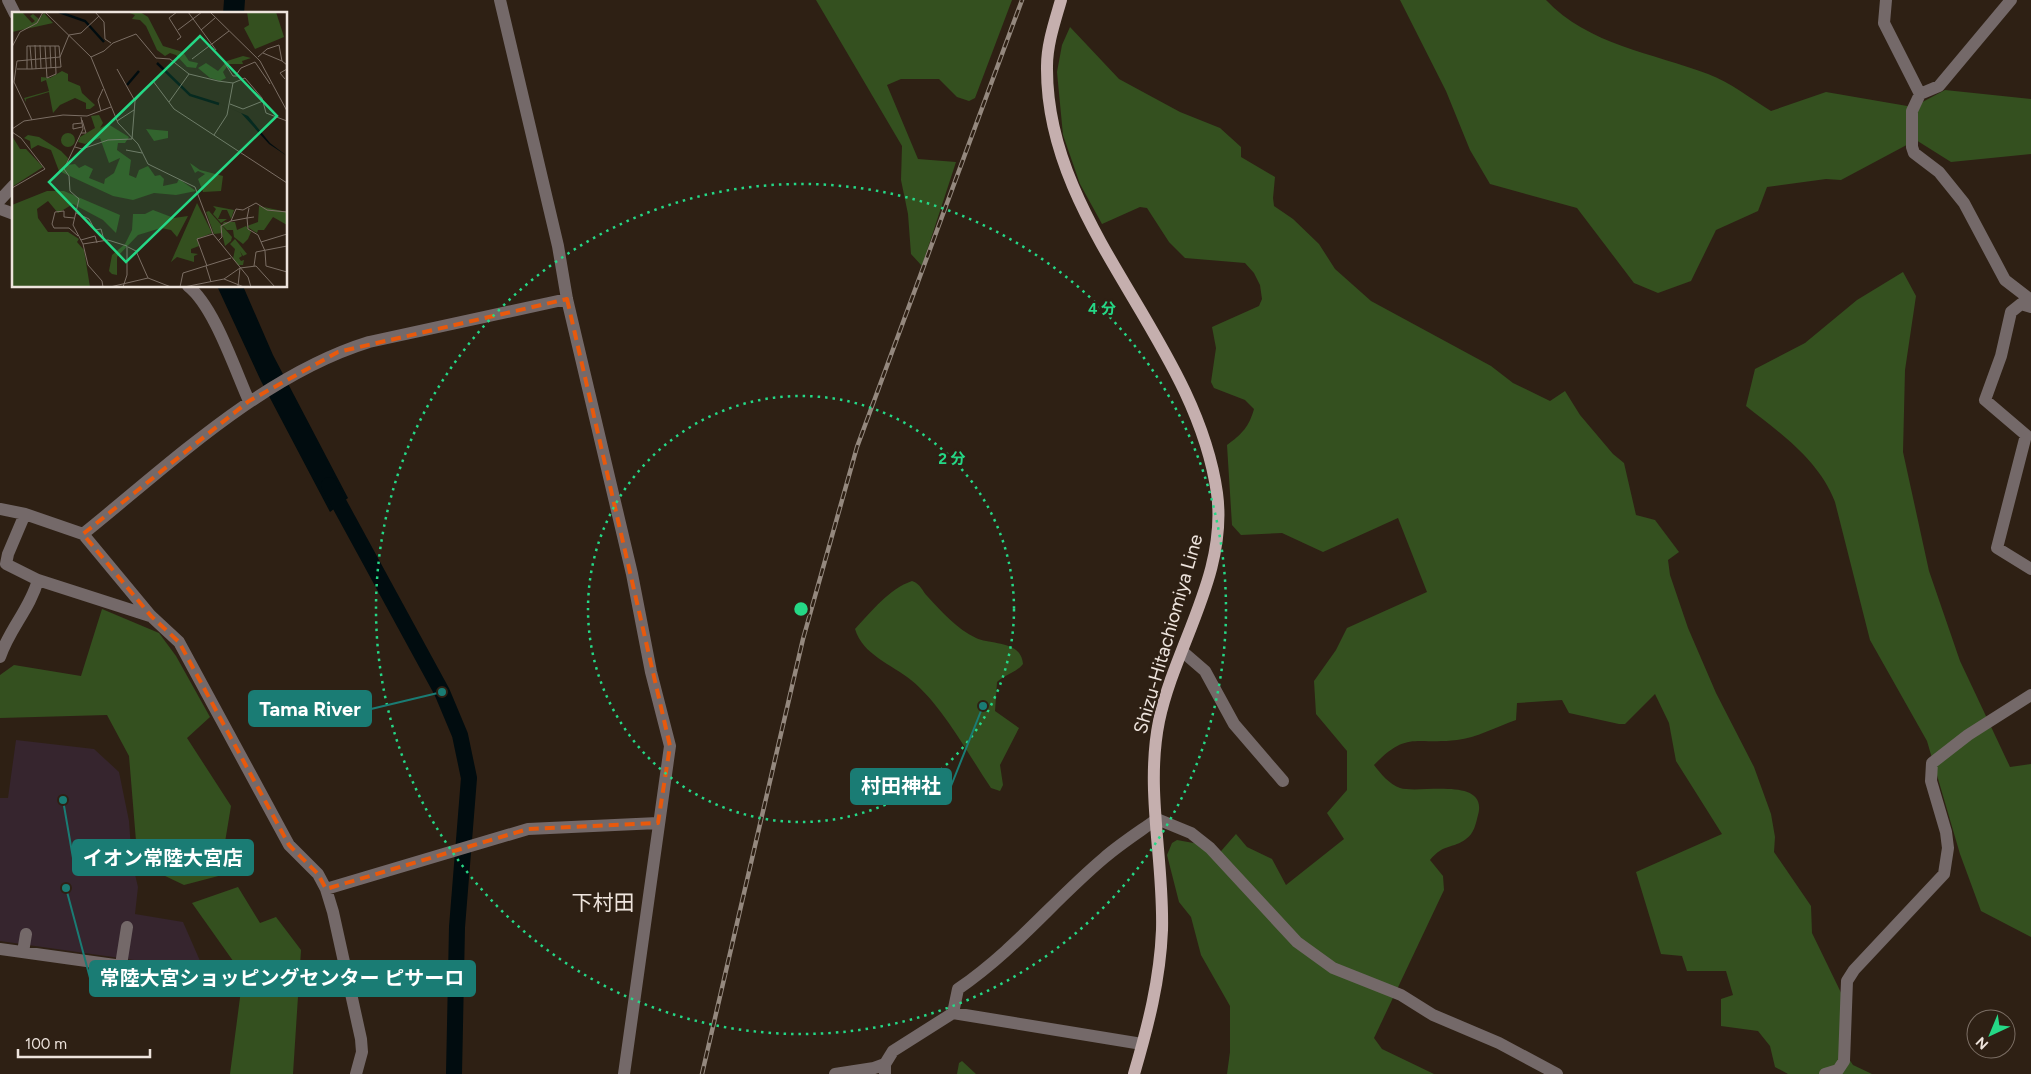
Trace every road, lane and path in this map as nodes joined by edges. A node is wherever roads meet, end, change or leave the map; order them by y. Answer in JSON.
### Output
{"nodes":[{"id":1,"x":8,"y":0,"type":"edge"},
{"id":2,"x":500,"y":0,"type":"edge"},
{"id":3,"x":1061,"y":0,"type":"edge"},
{"id":4,"x":1886,"y":0,"type":"edge"},
{"id":5,"x":2011,"y":0,"type":"edge"},
{"id":6,"x":14,"y":12,"type":"edge"},
{"id":7,"x":1920,"y":94,"type":"junction"},
{"id":8,"x":12,"y":188,"type":"edge"},
{"id":9,"x":0,"y":200,"type":"edge"},
{"id":10,"x":0,"y":209,"type":"edge"},
{"id":11,"x":12,"y":213,"type":"edge"},
{"id":12,"x":190,"y":288,"type":"edge"},
{"id":13,"x":567,"y":299,"type":"junction"},
{"id":14,"x":2031,"y":300,"type":"edge"},
{"id":15,"x":2031,"y":307,"type":"edge"},
{"id":16,"x":254,"y":398,"type":"junction"},
{"id":17,"x":0,"y":509,"type":"edge"},
{"id":18,"x":25,"y":514,"type":"junction"},
{"id":19,"x":83,"y":534,"type":"junction"},
{"id":20,"x":3,"y":564,"type":"edge"},
{"id":21,"x":2031,"y":569,"type":"edge"},
{"id":22,"x":38,"y":580,"type":"junction"},
{"id":23,"x":151,"y":616,"type":"junction"},
{"id":24,"x":1183,"y":652,"type":"junction"},
{"id":25,"x":0,"y":657,"type":"edge"},
{"id":26,"x":2031,"y":695,"type":"edge"},
{"id":27,"x":1283,"y":781,"type":"dead end"},
{"id":28,"x":1157,"y":819,"type":"junction"},
{"id":29,"x":658,"y":823,"type":"junction"},
{"id":30,"x":326,"y":889,"type":"junction"},
{"id":31,"x":127,"y":927,"type":"dead end"},
{"id":32,"x":26,"y":934,"type":"dead end"},
{"id":33,"x":0,"y":949,"type":"edge"},
{"id":34,"x":23,"y":952,"type":"junction"},
{"id":35,"x":121,"y":965,"type":"junction"},
{"id":36,"x":208,"y":978,"type":"dead end"},
{"id":37,"x":953,"y":1013,"type":"junction"},
{"id":38,"x":1142,"y":1044,"type":"junction"},
{"id":39,"x":885,"y":1069,"type":"edge"},
{"id":40,"x":356,"y":1074,"type":"edge"},
{"id":41,"x":624,"y":1074,"type":"edge"},
{"id":42,"x":834,"y":1074,"type":"edge"},
{"id":43,"x":1134,"y":1074,"type":"edge"},
{"id":44,"x":1557,"y":1074,"type":"edge"},
{"id":45,"x":1825,"y":1074,"type":"edge"}],
"edges":[{"from":1,"to":6,"type":"street"},
{"from":2,"to":13,"type":"street"},
{"from":3,"to":24,"type":"main road","name":"Shizu-Hitachiomiya Line"},
{"from":4,"to":7,"type":"street"},
{"from":5,"to":7,"type":"street"},
{"from":7,"to":14,"type":"street"},
{"from":8,"to":9,"type":"street"},
{"from":10,"to":11,"type":"street"},
{"from":12,"to":16,"type":"street"},
{"from":13,"to":16,"type":"street"},
{"from":13,"to":29,"type":"street"},
{"from":15,"to":21,"type":"street"},
{"from":16,"to":19,"type":"street"},
{"from":17,"to":18,"type":"street"},
{"from":18,"to":19,"type":"street"},
{"from":18,"to":20,"type":"street"},
{"from":19,"to":23,"type":"street"},
{"from":20,"to":22,"type":"street"},
{"from":22,"to":23,"type":"street"},
{"from":22,"to":25,"type":"street"},
{"from":23,"to":30,"type":"street"},
{"from":24,"to":27,"type":"street"},
{"from":24,"to":28,"type":"main road","name":"Shizu-Hitachiomiya Line"},
{"from":26,"to":45,"type":"street"},
{"from":28,"to":37,"type":"street"},
{"from":28,"to":38,"type":"main road","name":"Shizu-Hitachiomiya Line"},
{"from":28,"to":44,"type":"street"},
{"from":29,"to":30,"type":"street"},
{"from":29,"to":41,"type":"street"},
{"from":30,"to":40,"type":"street"},
{"from":31,"to":35,"type":"street"},
{"from":32,"to":34,"type":"street"},
{"from":33,"to":34,"type":"street"},
{"from":34,"to":35,"type":"street"},
{"from":35,"to":36,"type":"street"},
{"from":37,"to":38,"type":"street"},
{"from":37,"to":39,"type":"street"},
{"from":38,"to":43,"type":"main road","name":"Shizu-Hitachiomiya Line"},
{"from":39,"to":42,"type":"street"}]}
